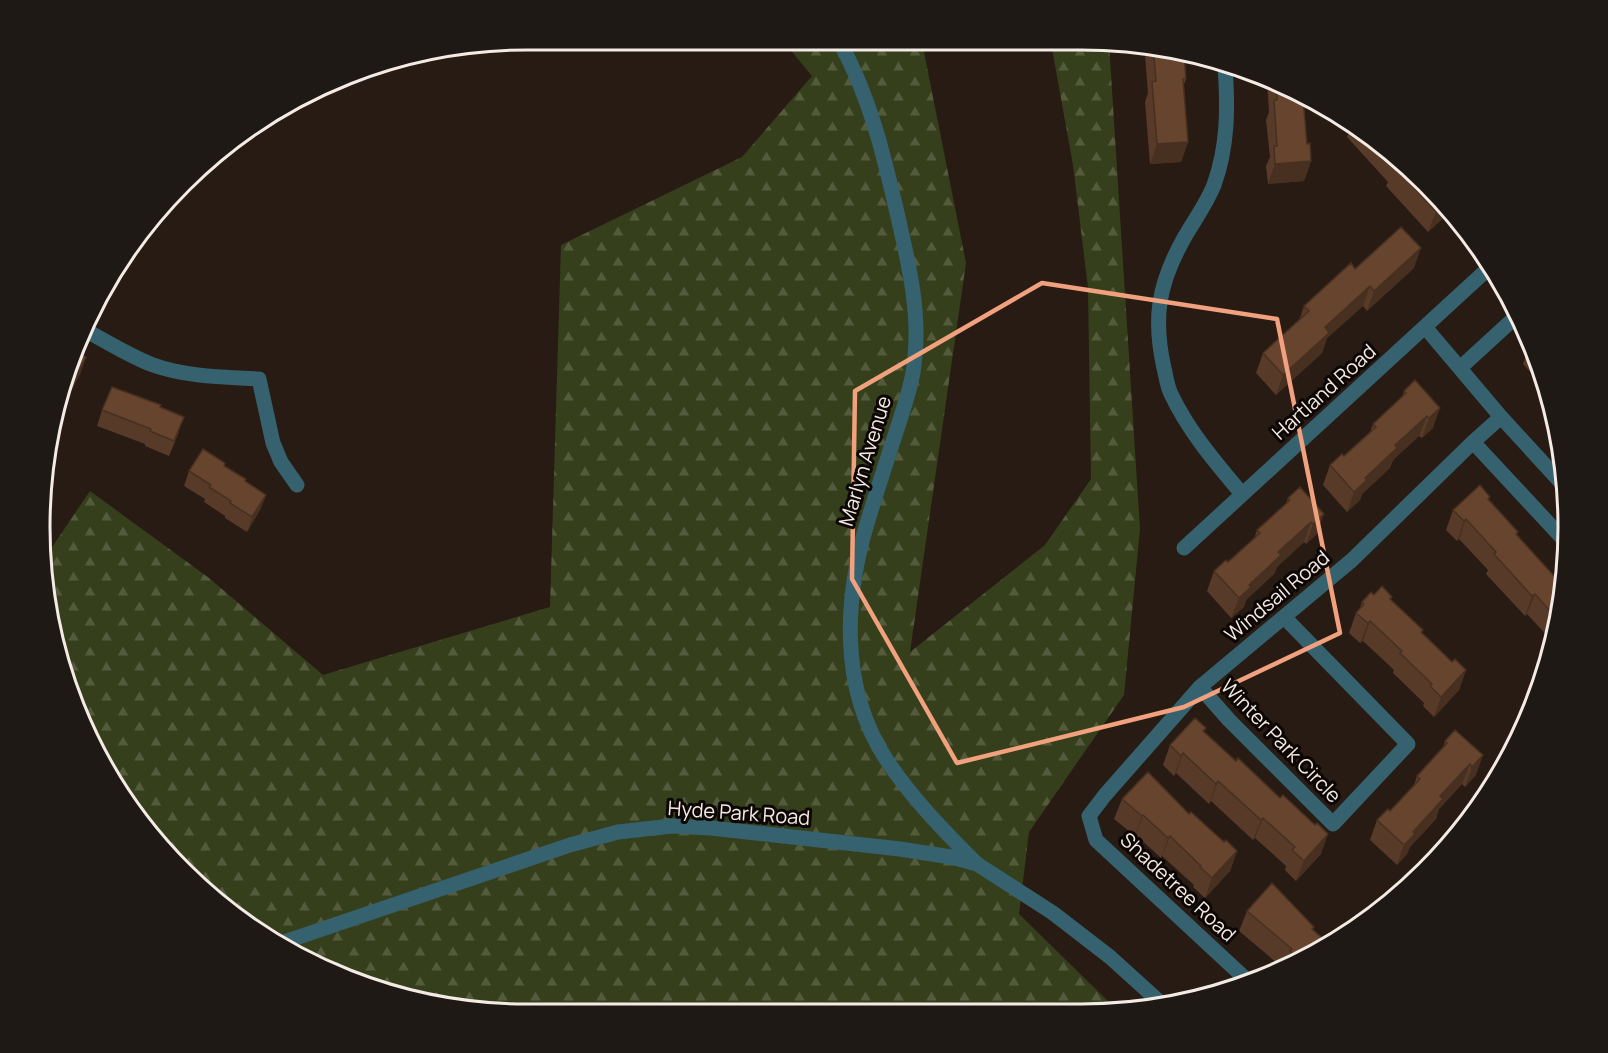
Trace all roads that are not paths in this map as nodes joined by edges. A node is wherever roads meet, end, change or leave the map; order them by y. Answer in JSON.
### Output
{"nodes":[{"id":1,"x":844,"y":50,"type":"edge"},
{"id":2,"x":1225,"y":72,"type":"edge"},
{"id":3,"x":1485,"y":272,"type":"edge"},
{"id":4,"x":1511,"y":321,"type":"edge"},
{"id":5,"x":1425,"y":327,"type":"junction"},
{"id":6,"x":91,"y":333,"type":"edge"},
{"id":7,"x":1460,"y":368,"type":"junction"},
{"id":8,"x":1501,"y":417,"type":"junction"},
{"id":9,"x":1473,"y":442,"type":"junction"},
{"id":10,"x":1555,"y":476,"type":"edge"},
{"id":11,"x":297,"y":484,"type":"dead end"},
{"id":12,"x":1242,"y":494,"type":"junction"},
{"id":13,"x":1558,"y":533,"type":"edge"},
{"id":14,"x":1184,"y":548,"type":"dead end"},
{"id":15,"x":1284,"y":616,"type":"junction"},
{"id":16,"x":1200,"y":687,"type":"junction"},
{"id":17,"x":1089,"y":816,"type":"joint"},
{"id":18,"x":977,"y":864,"type":"junction"},
{"id":19,"x":290,"y":941,"type":"edge"},
{"id":20,"x":1242,"y":975,"type":"edge"},
{"id":21,"x":1155,"y":997,"type":"edge"}],
"edges":[{"from":1,"to":18,"type":"street","name":"Marlyn Avenue"},
{"from":2,"to":12,"type":"street"},
{"from":3,"to":5,"type":"street","name":"Hartland Road"},
{"from":4,"to":7,"type":"street"},
{"from":5,"to":7,"type":"street"},
{"from":5,"to":12,"type":"street","name":"Hartland Road"},
{"from":6,"to":11,"type":"street"},
{"from":7,"to":8,"type":"street"},
{"from":8,"to":9,"type":"street","name":"Windsail Road"},
{"from":8,"to":10,"type":"street"},
{"from":9,"to":13,"type":"street"},
{"from":9,"to":15,"type":"street","name":"Windsail Road"},
{"from":12,"to":14,"type":"street","name":"Hartland Road"},
{"from":15,"to":16,"type":"street","name":"Windsail Road"},
{"from":15,"to":16,"type":"street","name":"Winter Park Circle"},
{"from":16,"to":17,"type":"street","name":"Windsail Road"},
{"from":17,"to":20,"type":"street","name":"Shadetree Road"},
{"from":18,"to":19,"type":"street","name":"Hyde Park Road"},
{"from":18,"to":21,"type":"street","name":"Hyde Park Road"}]}
